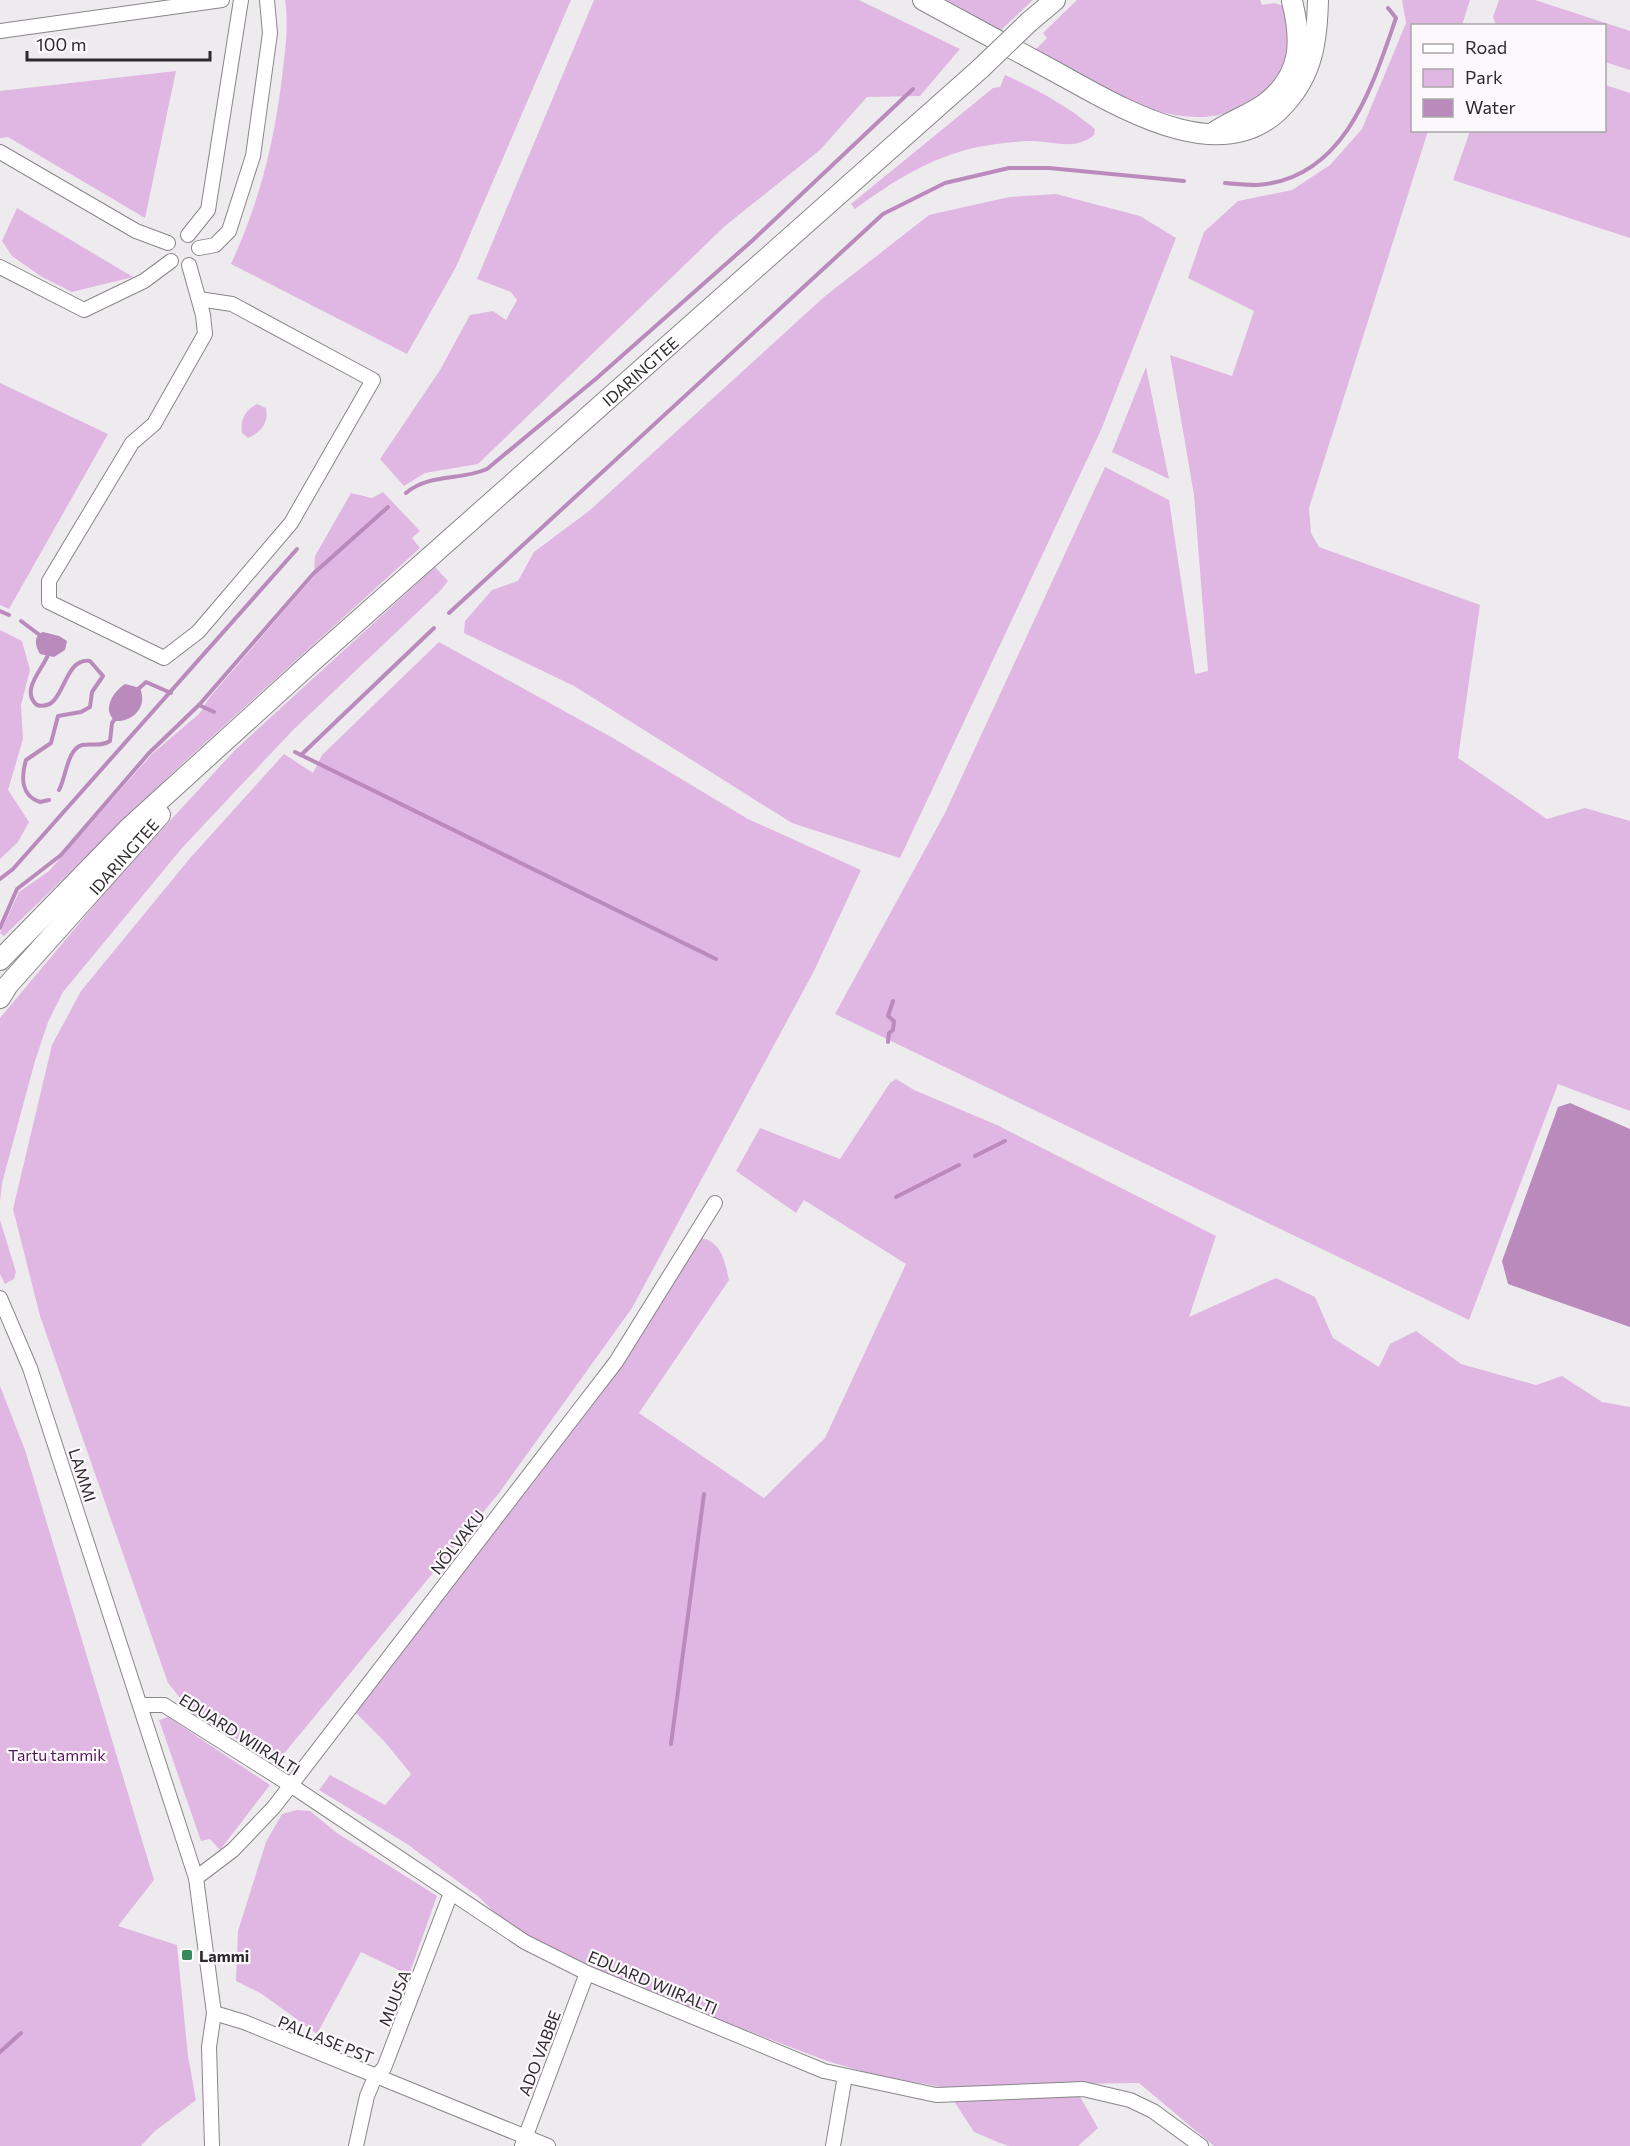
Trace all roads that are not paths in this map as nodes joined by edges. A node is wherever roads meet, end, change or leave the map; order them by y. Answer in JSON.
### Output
{"nodes":[{"id":1,"x":222,"y":0,"type":"edge"},
{"id":2,"x":241,"y":0,"type":"edge"},
{"id":3,"x":267,"y":0,"type":"edge"},
{"id":4,"x":923,"y":0,"type":"edge"},
{"id":5,"x":1048,"y":0,"type":"edge"},
{"id":6,"x":1054,"y":0,"type":"edge"},
{"id":7,"x":1316,"y":0,"type":"edge"},
{"id":8,"x":1292,"y":1,"type":"edge"},
{"id":9,"x":1029,"y":22,"type":"junction"},
{"id":10,"x":0,"y":30,"type":"edge"},
{"id":11,"x":1211,"y":135,"type":"junction"},
{"id":12,"x":0,"y":152,"type":"edge"},
{"id":13,"x":188,"y":234,"type":"junction"},
{"id":14,"x":168,"y":243,"type":"junction"},
{"id":15,"x":199,"y":248,"type":"junction"},
{"id":16,"x":171,"y":261,"type":"junction"},
{"id":17,"x":189,"y":265,"type":"junction"},
{"id":18,"x":0,"y":267,"type":"edge"},
{"id":19,"x":199,"y":299,"type":"junction"},
{"id":20,"x":250,"y":718,"type":"junction"},
{"id":21,"x":1,"y":958,"type":"edge"},
{"id":22,"x":0,"y":998,"type":"edge"},
{"id":23,"x":715,"y":1203,"type":"dead end"},
{"id":24,"x":0,"y":1298,"type":"edge"},
{"id":25,"x":142,"y":1705,"type":"junction"},
{"id":26,"x":289,"y":1784,"type":"junction"},
{"id":27,"x":196,"y":1878,"type":"junction"},
{"id":28,"x":451,"y":1893,"type":"junction"},
{"id":29,"x":587,"y":1973,"type":"junction"},
{"id":30,"x":214,"y":2013,"type":"junction"},
{"id":31,"x":845,"y":2076,"type":"junction"},
{"id":32,"x":375,"y":2077,"type":"junction"},
{"id":33,"x":523,"y":2141,"type":"edge"},
{"id":34,"x":212,"y":2146,"type":"edge"},
{"id":35,"x":356,"y":2146,"type":"edge"},
{"id":36,"x":549,"y":2146,"type":"edge"},
{"id":37,"x":833,"y":2146,"type":"edge"},
{"id":38,"x":1201,"y":2146,"type":"edge"}],
"edges":[{"from":1,"to":10,"type":"street"},
{"from":2,"to":13,"type":"street"},
{"from":3,"to":15,"type":"street"},
{"from":4,"to":11,"type":"main road"},
{"from":5,"to":9,"type":"main road","name":"IDARINGTEE"},
{"from":6,"to":9,"type":"main road","name":"IDARINGTEE"},
{"from":7,"to":8,"type":"main road"},
{"from":7,"to":11,"type":"main road"},
{"from":8,"to":11,"type":"main road"},
{"from":9,"to":20,"type":"main road","name":"IDARINGTEE","bridge":true},
{"from":12,"to":14,"type":"street"},
{"from":13,"to":14,"type":"street"},
{"from":13,"to":15,"type":"street"},
{"from":14,"to":16,"type":"street"},
{"from":15,"to":17,"type":"street"},
{"from":16,"to":17,"type":"street"},
{"from":16,"to":18,"type":"street"},
{"from":17,"to":19,"type":"street"},
{"from":19,"to":19,"type":"street"},
{"from":20,"to":21,"type":"main road","name":"IDARINGTEE"},
{"from":20,"to":22,"type":"main road","name":"IDARINGTEE"},
{"from":23,"to":26,"type":"street","name":"NÕLVAKU"},
{"from":24,"to":25,"type":"street","name":"LAMMI"},
{"from":25,"to":26,"type":"street","name":"EDUARD WIIRALTI"},
{"from":25,"to":27,"type":"street","name":"LAMMI"},
{"from":26,"to":27,"type":"street","name":"NÕLVAKU"},
{"from":26,"to":28,"type":"street","name":"EDUARD WIIRALTI"},
{"from":27,"to":30,"type":"street","name":"LAMMI"},
{"from":28,"to":29,"type":"street","name":"EDUARD WIIRALTI"},
{"from":28,"to":32,"type":"street","name":"MUUSA"},
{"from":29,"to":31,"type":"street","name":"EDUARD WIIRALTI"},
{"from":29,"to":33,"type":"street","name":"ADO VABBE"},
{"from":30,"to":32,"type":"street","name":"PALLASE PST"},
{"from":30,"to":34,"type":"street"},
{"from":31,"to":37,"type":"street"},
{"from":31,"to":38,"type":"street","name":"EDUARD WIIRALTI"},
{"from":32,"to":33,"type":"street","name":"PALLASE PST"},
{"from":32,"to":35,"type":"street","name":"MUUSA"},
{"from":33,"to":36,"type":"street","name":"PALLASE PST"}]}
